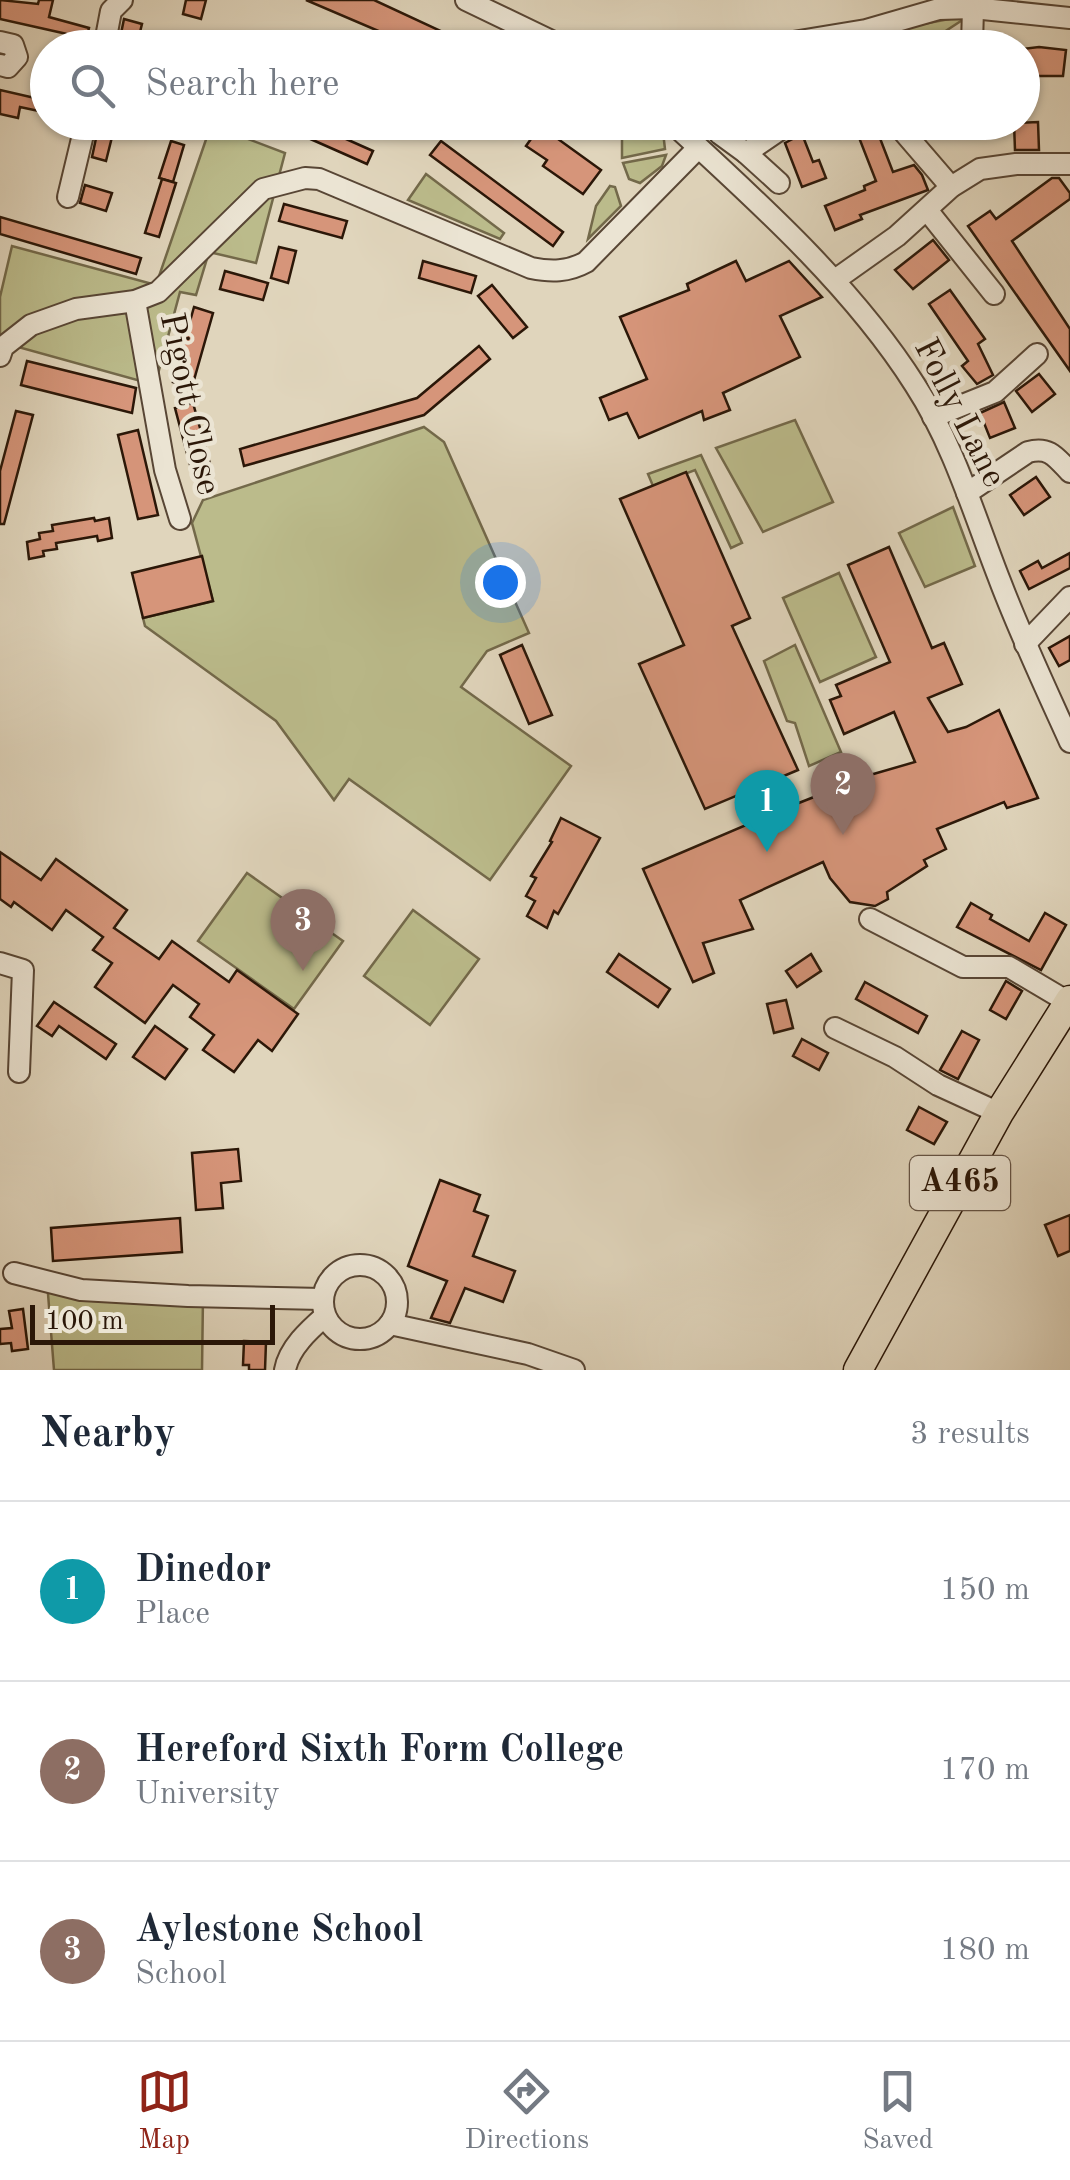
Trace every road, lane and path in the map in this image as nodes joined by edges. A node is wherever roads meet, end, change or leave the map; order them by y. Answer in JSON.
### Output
{"nodes":[{"id":1,"x":122,"y":0,"type":"edge"},
{"id":2,"x":466,"y":0,"type":"edge"},
{"id":3,"x":973,"y":8,"type":"junction"},
{"id":4,"x":1070,"y":18,"type":"edge"},
{"id":5,"x":107,"y":30,"type":"edge"},
{"id":6,"x":528,"y":30,"type":"edge"},
{"id":7,"x":866,"y":30,"type":"edge"},
{"id":8,"x":971,"y":30,"type":"edge"},
{"id":9,"x":0,"y":42,"type":"edge"},
{"id":10,"x":0,"y":65,"type":"edge"},
{"id":11,"x":82,"y":140,"type":"edge"},
{"id":12,"x":690,"y":140,"type":"edge"},
{"id":13,"x":728,"y":140,"type":"edge"},
{"id":14,"x":765,"y":140,"type":"edge"},
{"id":15,"x":911,"y":140,"type":"edge"},
{"id":16,"x":698,"y":148,"type":"junction"},
{"id":17,"x":746,"y":153,"type":"junction"},
{"id":18,"x":1070,"y":164,"type":"edge"},
{"id":19,"x":779,"y":183,"type":"dead end"},
{"id":20,"x":951,"y":187,"type":"junction"},
{"id":21,"x":68,"y":197,"type":"dead end"},
{"id":22,"x":927,"y":210,"type":"junction"},
{"id":23,"x":835,"y":280,"type":"junction"},
{"id":24,"x":994,"y":294,"type":"dead end"},
{"id":25,"x":135,"y":302,"type":"junction"},
{"id":26,"x":1037,"y":354,"type":"dead end"},
{"id":27,"x":0,"y":356,"type":"edge"},
{"id":28,"x":933,"y":416,"type":"junction"},
{"id":29,"x":1070,"y":472,"type":"edge"},
{"id":30,"x":967,"y":493,"type":"junction"},
{"id":31,"x":180,"y":519,"type":"dead end"},
{"id":32,"x":1070,"y":597,"type":"edge"},
{"id":33,"x":1026,"y":644,"type":"junction"},
{"id":34,"x":1070,"y":742,"type":"edge"},
{"id":35,"x":870,"y":919,"type":"dead end"},
{"id":36,"x":0,"y":963,"type":"edge"},
{"id":37,"x":1069,"y":1001,"type":"edge"},
{"id":38,"x":834,"y":1028,"type":"dead end"},
{"id":39,"x":19,"y":1072,"type":"dead end"},
{"id":40,"x":999,"y":1113,"type":"junction"},
{"id":41,"x":14,"y":1272,"type":"dead end"},
{"id":42,"x":324,"y":1308,"type":"junction"},
{"id":43,"x":390,"y":1324,"type":"junction"},
{"id":44,"x":285,"y":1370,"type":"edge"},
{"id":45,"x":574,"y":1370,"type":"edge"},
{"id":46,"x":858,"y":1370,"type":"edge"}],
"edges":[{"from":1,"to":5,"type":"street"},
{"from":2,"to":6,"type":"street"},
{"from":3,"to":4,"type":"street"},
{"from":3,"to":7,"type":"street"},
{"from":3,"to":8,"type":"street"},
{"from":9,"to":10,"type":"street"},
{"from":11,"to":21,"type":"street"},
{"from":12,"to":16,"type":"street","name":"Folly Lane"},
{"from":13,"to":17,"type":"street"},
{"from":14,"to":17,"type":"street"},
{"from":15,"to":20,"type":"street"},
{"from":16,"to":23,"type":"street","name":"Folly Lane"},
{"from":16,"to":25,"type":"street"},
{"from":17,"to":19,"type":"street"},
{"from":18,"to":20,"type":"street"},
{"from":20,"to":22,"type":"street"},
{"from":22,"to":23,"type":"street"},
{"from":22,"to":24,"type":"street"},
{"from":23,"to":28,"type":"street","name":"Folly Lane"},
{"from":25,"to":27,"type":"street"},
{"from":25,"to":31,"type":"street","name":"Pigott Close"},
{"from":26,"to":28,"type":"street"},
{"from":28,"to":30,"type":"street","name":"Folly Lane"},
{"from":29,"to":30,"type":"street"},
{"from":30,"to":33,"type":"street","name":"Folly Lane"},
{"from":32,"to":33,"type":"street"},
{"from":33,"to":34,"type":"street","name":"Folly Lane"},
{"from":35,"to":37,"type":"street"},
{"from":36,"to":39,"type":"street"},
{"from":37,"to":40,"type":"highway","number":"A465"},
{"from":38,"to":40,"type":"street"},
{"from":40,"to":46,"type":"highway","number":"A465"},
{"from":41,"to":42,"type":"street"},
{"from":42,"to":43,"type":"street"},
{"from":42,"to":43,"type":"street"},
{"from":42,"to":44,"type":"street"},
{"from":43,"to":45,"type":"street"}]}
